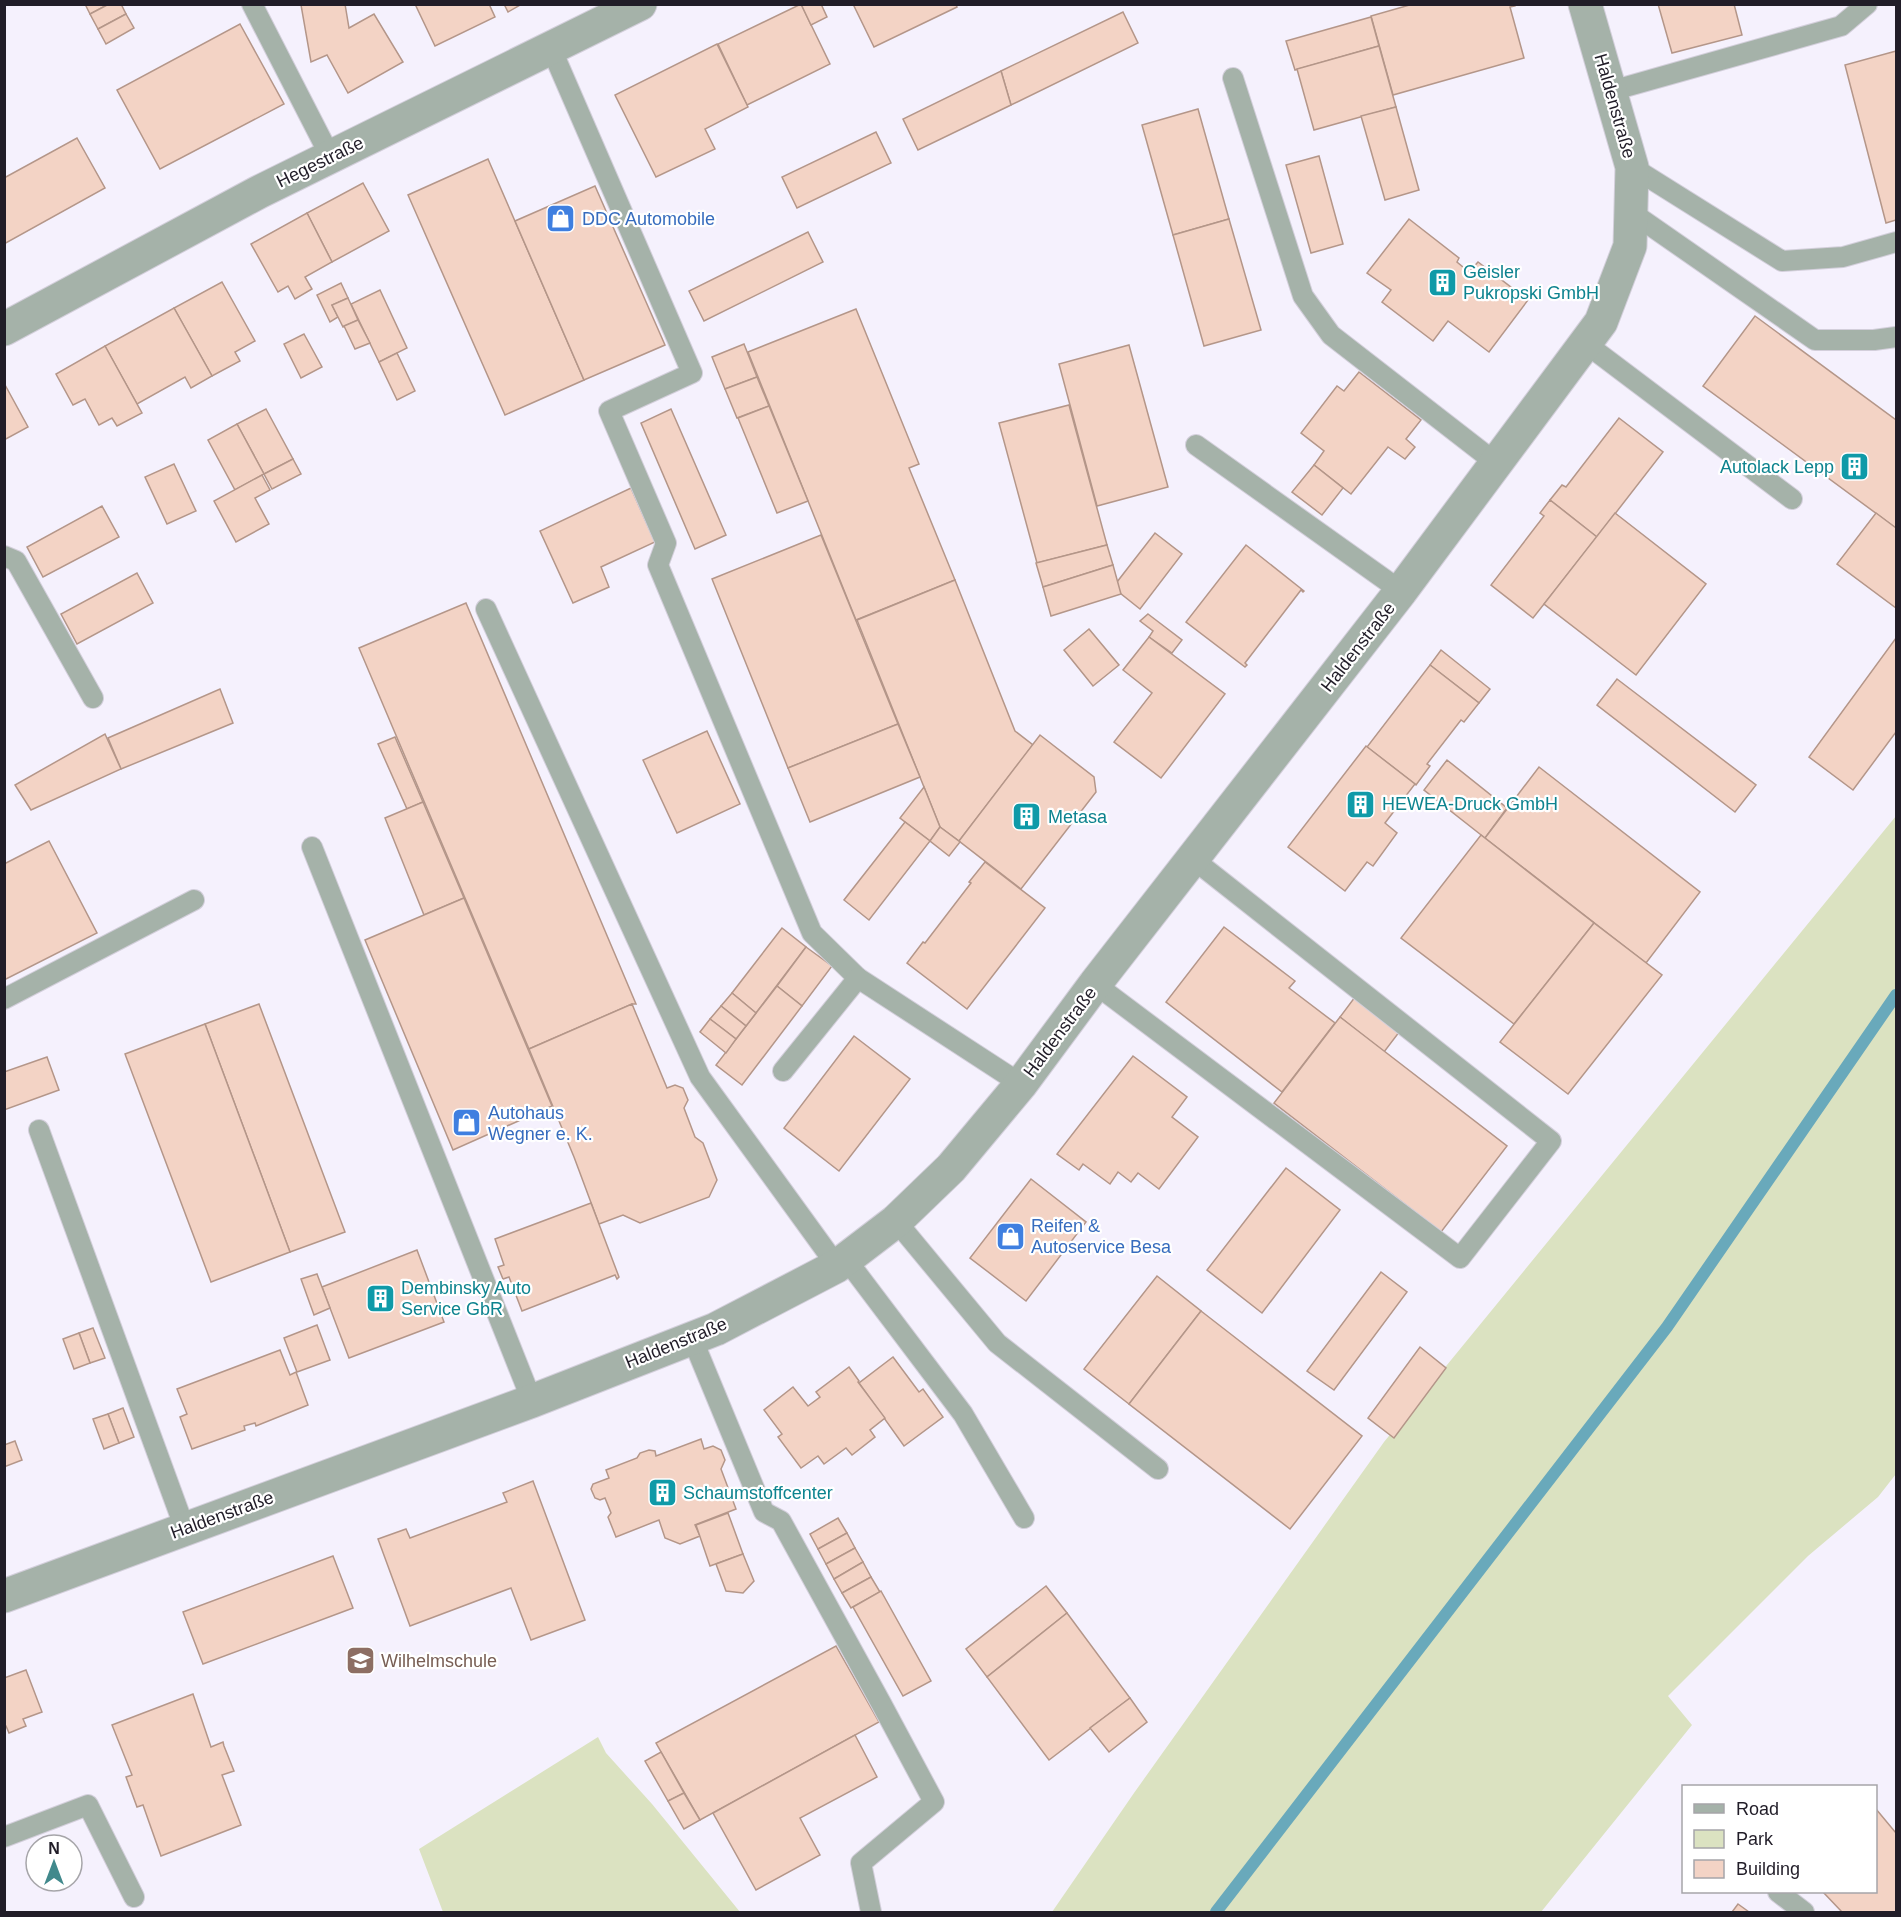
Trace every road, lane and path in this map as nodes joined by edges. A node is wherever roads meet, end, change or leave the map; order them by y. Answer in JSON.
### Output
{"nodes":[{"id":1,"x":252,"y":4,"type":"edge"},
{"id":2,"x":640,"y":4,"type":"edge"},
{"id":3,"x":1585,"y":4,"type":"edge"},
{"id":4,"x":1867,"y":4,"type":"edge"},
{"id":5,"x":551,"y":48,"type":"junction"},
{"id":6,"x":1233,"y":78,"type":"dead end"},
{"id":7,"x":1611,"y":91,"type":"junction"},
{"id":8,"x":330,"y":156,"type":"junction"},
{"id":9,"x":1632,"y":167,"type":"junction"},
{"id":10,"x":1631,"y":212,"type":"junction"},
{"id":11,"x":1896,"y":242,"type":"edge"},
{"id":12,"x":4,"y":329,"type":"edge"},
{"id":13,"x":1896,"y":337,"type":"edge"},
{"id":14,"x":1585,"y":343,"type":"junction"},
{"id":15,"x":1196,"y":445,"type":"dead end"},
{"id":16,"x":1496,"y":463,"type":"junction"},
{"id":17,"x":1792,"y":499,"type":"dead end"},
{"id":18,"x":4,"y":556,"type":"edge"},
{"id":19,"x":1401,"y":591,"type":"junction"},
{"id":20,"x":486,"y":609,"type":"dead end"},
{"id":21,"x":93,"y":698,"type":"dead end"},
{"id":22,"x":312,"y":847,"type":"dead end"},
{"id":23,"x":1193,"y":859,"type":"junction"},
{"id":24,"x":194,"y":900,"type":"dead end"},
{"id":25,"x":858,"y":978,"type":"junction"},
{"id":26,"x":1095,"y":984,"type":"junction"},
{"id":27,"x":4,"y":999,"type":"edge"},
{"id":28,"x":783,"y":1071,"type":"dead end"},
{"id":29,"x":1022,"y":1084,"type":"junction"},
{"id":30,"x":39,"y":1130,"type":"dead end"},
{"id":31,"x":896,"y":1221,"type":"junction"},
{"id":32,"x":842,"y":1262,"type":"junction"},
{"id":33,"x":692,"y":1338,"type":"junction"},
{"id":34,"x":532,"y":1401,"type":"junction"},
{"id":35,"x":1158,"y":1470,"type":"dead end"},
{"id":36,"x":1024,"y":1518,"type":"dead end"},
{"id":37,"x":186,"y":1529,"type":"junction"},
{"id":38,"x":4,"y":1596,"type":"edge"},
{"id":39,"x":4,"y":1837,"type":"edge"},
{"id":40,"x":1779,"y":1893,"type":"edge"},
{"id":41,"x":134,"y":1897,"type":"dead end"},
{"id":42,"x":871,"y":1912,"type":"edge"},
{"id":43,"x":1804,"y":1912,"type":"edge"}],
"edges":[{"from":1,"to":8,"type":"lane"},
{"from":2,"to":5,"type":"street","name":"Hegestraße"},
{"from":3,"to":7,"type":"street","name":"Haldenstraße"},
{"from":4,"to":7,"type":"lane"},
{"from":5,"to":8,"type":"street","name":"Hegestraße"},
{"from":5,"to":25,"type":"lane"},
{"from":6,"to":16,"type":"lane"},
{"from":7,"to":9,"type":"street","name":"Haldenstraße"},
{"from":8,"to":12,"type":"street","name":"Hegestraße"},
{"from":9,"to":10,"type":"street","name":"Haldenstraße"},
{"from":9,"to":11,"type":"lane"},
{"from":10,"to":13,"type":"lane"},
{"from":10,"to":14,"type":"street","name":"Haldenstraße"},
{"from":14,"to":16,"type":"street","name":"Haldenstraße"},
{"from":14,"to":17,"type":"lane"},
{"from":15,"to":19,"type":"lane"},
{"from":16,"to":19,"type":"street","name":"Haldenstraße"},
{"from":18,"to":21,"type":"lane"},
{"from":19,"to":23,"type":"street","name":"Haldenstraße"},
{"from":20,"to":32,"type":"lane"},
{"from":22,"to":34,"type":"lane"},
{"from":23,"to":26,"type":"street","name":"Haldenstraße"},
{"from":23,"to":26,"type":"lane"},
{"from":24,"to":27,"type":"lane"},
{"from":25,"to":28,"type":"lane"},
{"from":25,"to":29,"type":"lane"},
{"from":26,"to":29,"type":"street","name":"Haldenstraße"},
{"from":29,"to":31,"type":"street","name":"Haldenstraße"},
{"from":30,"to":37,"type":"lane"},
{"from":31,"to":32,"type":"street","name":"Haldenstraße"},
{"from":31,"to":35,"type":"lane"},
{"from":32,"to":33,"type":"street","name":"Haldenstraße"},
{"from":32,"to":36,"type":"lane"},
{"from":33,"to":34,"type":"street","name":"Haldenstraße"},
{"from":33,"to":42,"type":"lane"},
{"from":34,"to":37,"type":"street","name":"Haldenstraße"},
{"from":37,"to":38,"type":"street","name":"Haldenstraße"},
{"from":39,"to":41,"type":"lane"},
{"from":40,"to":43,"type":"lane"}]}
